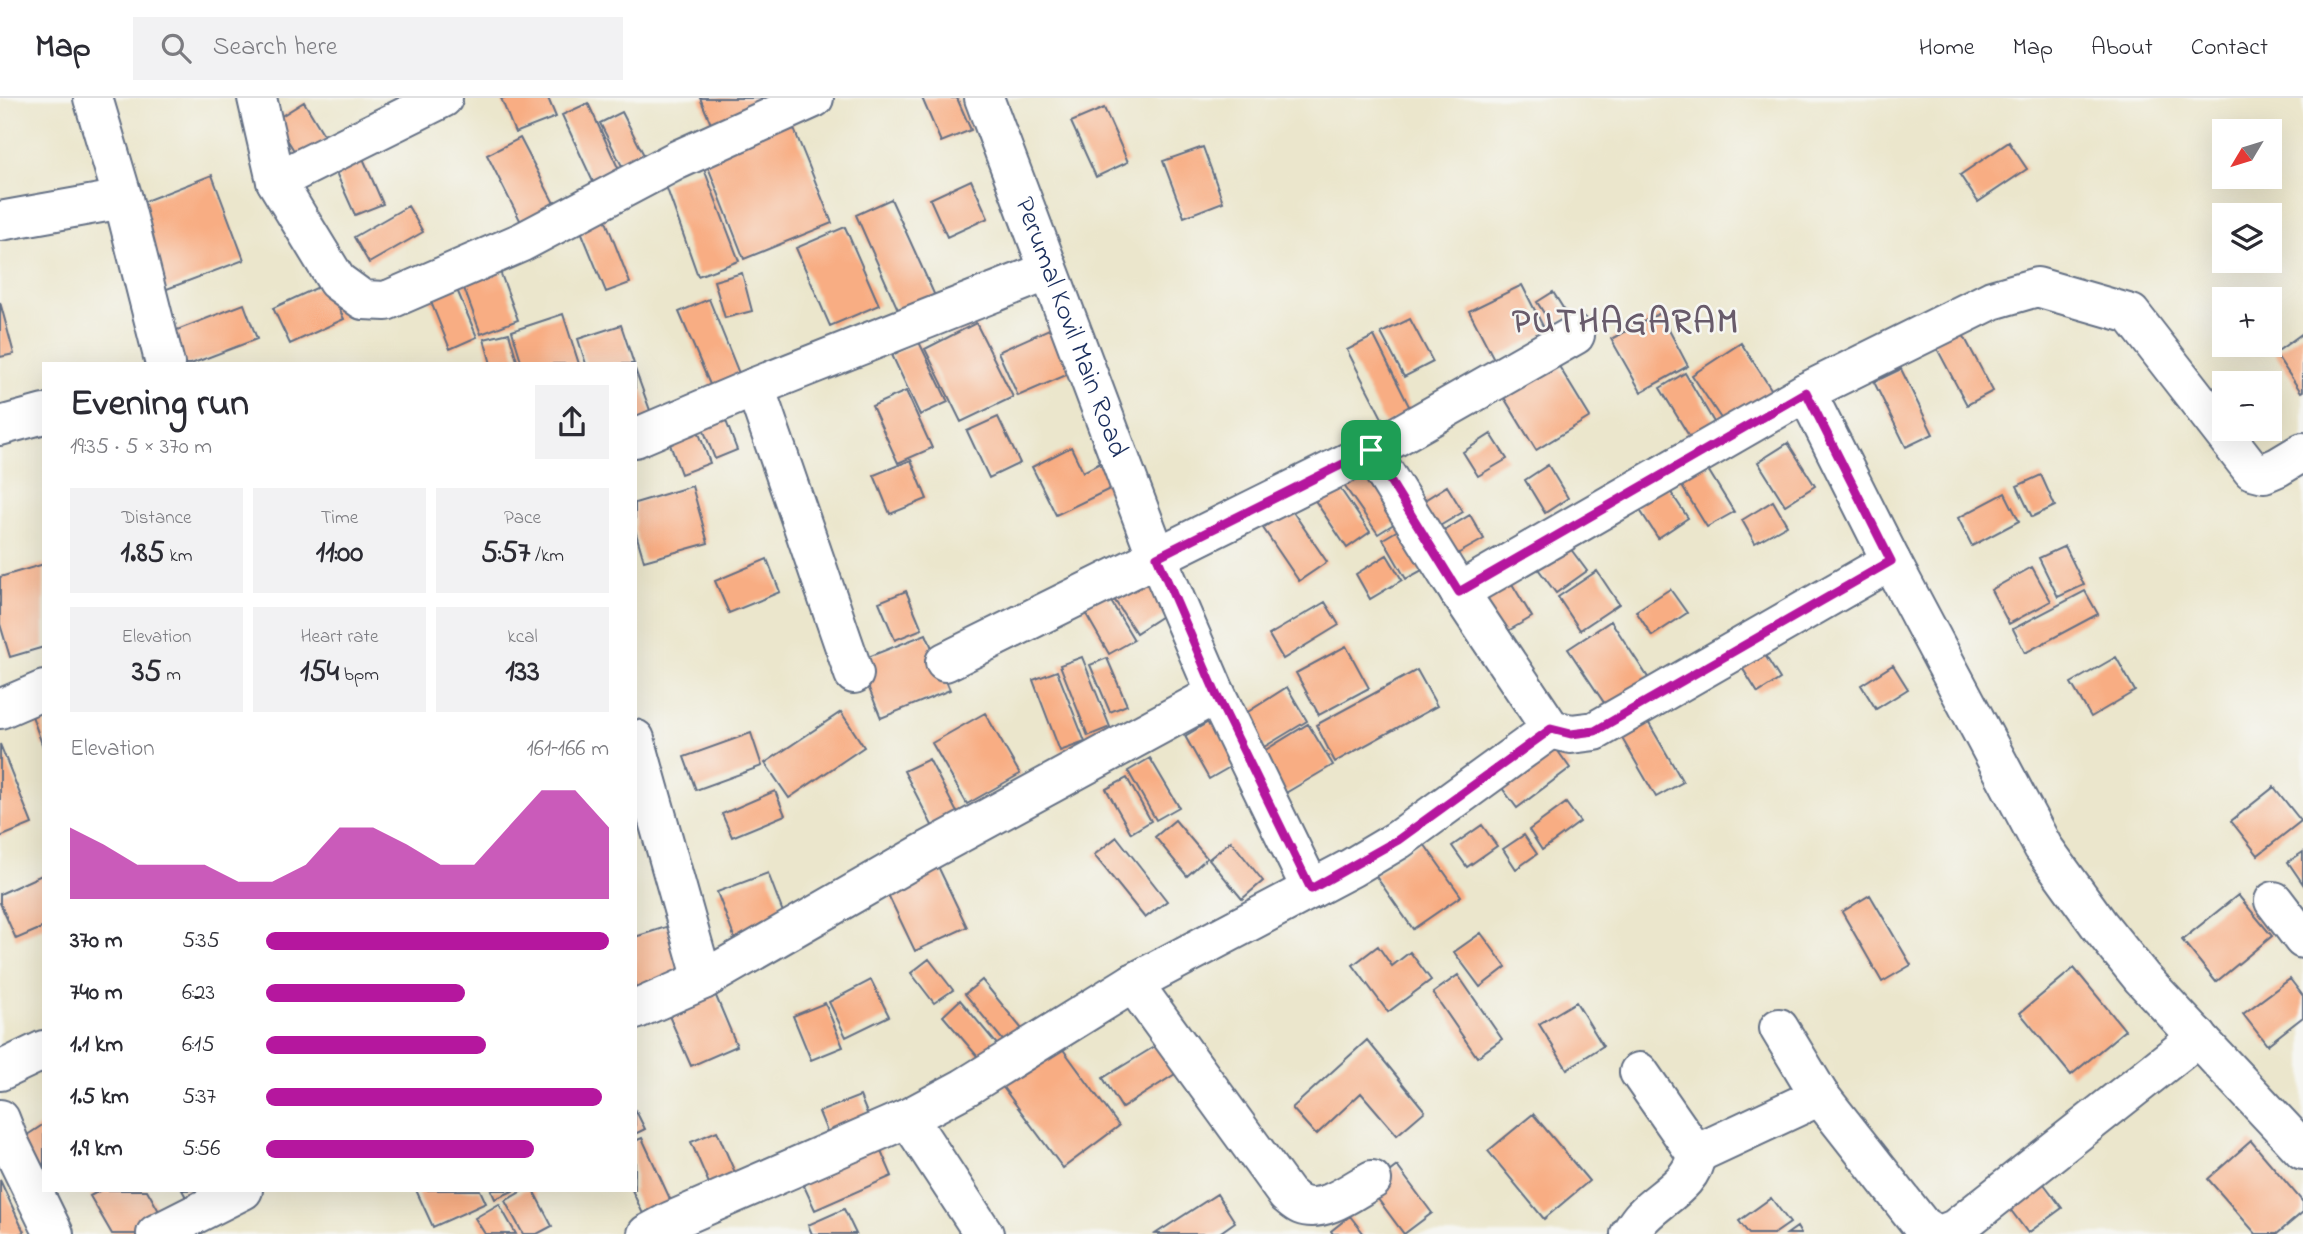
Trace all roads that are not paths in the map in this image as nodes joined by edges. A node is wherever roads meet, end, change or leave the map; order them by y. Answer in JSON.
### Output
{"nodes":[{"id":1,"x":93,"y":98,"type":"edge"},
{"id":2,"x":257,"y":98,"type":"edge"},
{"id":3,"x":443,"y":98,"type":"edge"},
{"id":4,"x":814,"y":98,"type":"edge"},
{"id":5,"x":984,"y":98,"type":"edge"},
{"id":6,"x":276,"y":181,"type":"junction"},
{"id":7,"x":123,"y":199,"type":"junction"},
{"id":8,"x":0,"y":220,"type":"edge"},
{"id":9,"x":1048,"y":271,"type":"junction"},
{"id":10,"x":1575,"y":335,"type":"dead end"},
{"id":11,"x":164,"y":362,"type":"edge"},
{"id":12,"x":755,"y":387,"type":"junction"},
{"id":13,"x":1806,"y":392,"type":"junction"},
{"id":14,"x":42,"y":415,"type":"edge"},
{"id":15,"x":0,"y":426,"type":"edge"},
{"id":16,"x":637,"y":437,"type":"edge"},
{"id":17,"x":1371,"y":450,"type":"junction"},
{"id":18,"x":2303,"y":452,"type":"edge"},
{"id":19,"x":1157,"y":557,"type":"junction"},
{"id":20,"x":1891,"y":561,"type":"junction"},
{"id":21,"x":1459,"y":592,"type":"junction"},
{"id":22,"x":944,"y":662,"type":"dead end"},
{"id":23,"x":855,"y":674,"type":"dead end"},
{"id":24,"x":42,"y":691,"type":"edge"},
{"id":25,"x":1216,"y":694,"type":"junction"},
{"id":26,"x":0,"y":709,"type":"edge"},
{"id":27,"x":1551,"y":729,"type":"junction"},
{"id":28,"x":637,"y":745,"type":"edge"},
{"id":29,"x":1311,"y":889,"type":"junction"},
{"id":30,"x":2274,"y":901,"type":"dead end"},
{"id":31,"x":2303,"y":939,"type":"edge"},
{"id":32,"x":703,"y":980,"type":"junction"},
{"id":33,"x":1133,"y":983,"type":"junction"},
{"id":34,"x":637,"y":1009,"type":"edge"},
{"id":35,"x":1779,"y":1028,"type":"dead end"},
{"id":36,"x":2198,"y":1037,"type":"junction"},
{"id":37,"x":42,"y":1051,"type":"edge"},
{"id":38,"x":0,"y":1071,"type":"edge"},
{"id":39,"x":1639,"y":1072,"type":"dead end"},
{"id":40,"x":1820,"y":1096,"type":"junction"},
{"id":41,"x":908,"y":1118,"type":"junction"},
{"id":42,"x":3,"y":1136,"type":"edge"},
{"id":43,"x":2303,"y":1150,"type":"edge"},
{"id":44,"x":1696,"y":1154,"type":"junction"},
{"id":45,"x":1372,"y":1180,"type":"dead end"},
{"id":46,"x":239,"y":1192,"type":"edge"},
{"id":47,"x":54,"y":1234,"type":"edge"},
{"id":48,"x":156,"y":1234,"type":"edge"},
{"id":49,"x":647,"y":1234,"type":"edge"},
{"id":50,"x":984,"y":1234,"type":"edge"},
{"id":51,"x":1630,"y":1234,"type":"edge"},
{"id":52,"x":1935,"y":1234,"type":"edge"},
{"id":53,"x":1942,"y":1234,"type":"edge"}],
"edges":[{"from":1,"to":7,"type":"street"},
{"from":2,"to":6,"type":"street"},
{"from":3,"to":6,"type":"street"},
{"from":4,"to":6,"type":"street"},
{"from":5,"to":9,"type":"street","name":"Perumal Kovil Main Road"},
{"from":7,"to":8,"type":"street"},
{"from":7,"to":11,"type":"street"},
{"from":9,"to":12,"type":"street"},
{"from":9,"to":19,"type":"street","name":"Perumal Kovil Main Road"},
{"from":10,"to":17,"type":"street"},
{"from":12,"to":16,"type":"street"},
{"from":12,"to":23,"type":"street"},
{"from":13,"to":18,"type":"street"},
{"from":13,"to":20,"type":"street"},
{"from":13,"to":21,"type":"street"},
{"from":14,"to":15,"type":"street"},
{"from":17,"to":19,"type":"street"},
{"from":17,"to":21,"type":"street"},
{"from":19,"to":22,"type":"street"},
{"from":19,"to":25,"type":"street","name":"Perumal Kovil Main Road"},
{"from":20,"to":27,"type":"street"},
{"from":20,"to":36,"type":"street"},
{"from":21,"to":27,"type":"street"},
{"from":24,"to":26,"type":"street"},
{"from":25,"to":29,"type":"street","name":"Perumal Kovil Main Road"},
{"from":25,"to":32,"type":"street"},
{"from":27,"to":29,"type":"street"},
{"from":28,"to":32,"type":"street"},
{"from":29,"to":33,"type":"street"},
{"from":30,"to":31,"type":"street"},
{"from":32,"to":34,"type":"street"},
{"from":33,"to":41,"type":"street"},
{"from":33,"to":45,"type":"street"},
{"from":35,"to":40,"type":"street"},
{"from":36,"to":43,"type":"street"},
{"from":36,"to":53,"type":"street"},
{"from":37,"to":38,"type":"street"},
{"from":39,"to":44,"type":"street"},
{"from":40,"to":44,"type":"street"},
{"from":40,"to":52,"type":"street"},
{"from":41,"to":49,"type":"street"},
{"from":41,"to":50,"type":"street"},
{"from":42,"to":47,"type":"street"},
{"from":44,"to":51,"type":"street"},
{"from":46,"to":48,"type":"street"}]}
